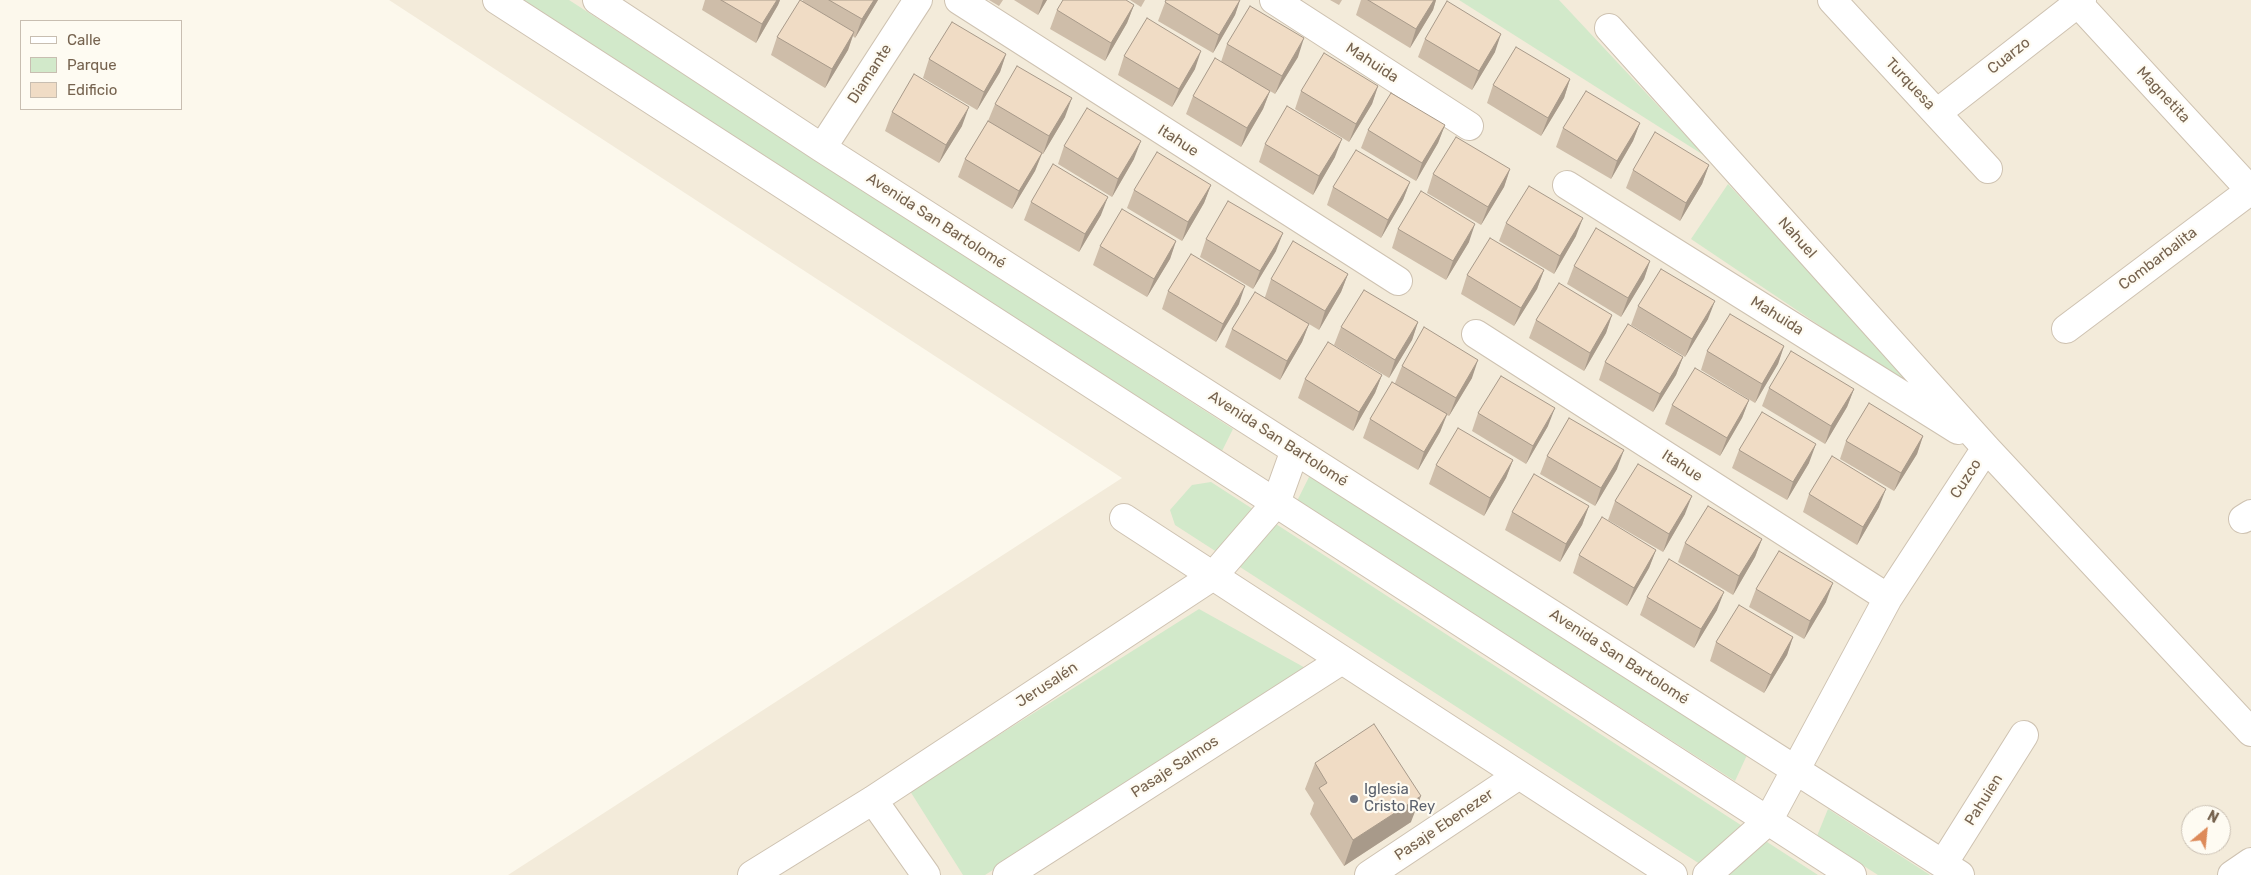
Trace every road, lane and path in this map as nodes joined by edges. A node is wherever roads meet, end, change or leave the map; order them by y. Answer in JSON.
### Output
{"nodes":[{"id":1,"x":497,"y":0,"type":"edge"},
{"id":2,"x":597,"y":0,"type":"edge"},
{"id":3,"x":918,"y":0,"type":"edge"},
{"id":4,"x":959,"y":0,"type":"edge"},
{"id":5,"x":1274,"y":0,"type":"edge"},
{"id":6,"x":1832,"y":0,"type":"edge"},
{"id":7,"x":2078,"y":1,"type":"edge"},
{"id":8,"x":1608,"y":28,"type":"dead end"},
{"id":9,"x":1937,"y":113,"type":"junction"},
{"id":10,"x":1470,"y":126,"type":"dead end"},
{"id":11,"x":822,"y":148,"type":"junction"},
{"id":12,"x":1988,"y":169,"type":"dead end"},
{"id":13,"x":1567,"y":185,"type":"dead end"},
{"id":14,"x":2251,"y":190,"type":"edge"},
{"id":15,"x":1398,"y":281,"type":"dead end"},
{"id":16,"x":2066,"y":329,"type":"dead end"},
{"id":17,"x":1476,"y":334,"type":"dead end"},
{"id":18,"x":1986,"y":448,"type":"junction"},
{"id":19,"x":1295,"y":450,"type":"junction"},
{"id":20,"x":1276,"y":503,"type":"junction"},
{"id":21,"x":1124,"y":518,"type":"dead end"},
{"id":22,"x":1213,"y":576,"type":"junction"},
{"id":23,"x":1888,"y":598,"type":"junction"},
{"id":24,"x":1342,"y":660,"type":"junction"},
{"id":25,"x":2251,"y":732,"type":"edge"},
{"id":26,"x":2024,"y":736,"type":"dead end"},
{"id":27,"x":1795,"y":770,"type":"junction"},
{"id":28,"x":1519,"y":775,"type":"junction"},
{"id":29,"x":873,"y":800,"type":"junction"},
{"id":30,"x":1768,"y":821,"type":"junction"},
{"id":31,"x":2251,"y":862,"type":"edge"},
{"id":32,"x":1951,"y":870,"type":"edge"},
{"id":33,"x":752,"y":875,"type":"edge"},
{"id":34,"x":926,"y":875,"type":"edge"},
{"id":35,"x":1007,"y":875,"type":"edge"},
{"id":36,"x":1369,"y":875,"type":"edge"},
{"id":37,"x":1674,"y":875,"type":"edge"},
{"id":38,"x":1707,"y":875,"type":"edge"},
{"id":39,"x":1852,"y":875,"type":"edge"},
{"id":40,"x":2232,"y":875,"type":"edge"}],
"edges":[{"from":1,"to":20,"type":"street"},
{"from":2,"to":11,"type":"street","name":"Avenida San Bartolomé"},
{"from":3,"to":11,"type":"street","name":"Diamante"},
{"from":4,"to":15,"type":"street","name":"Itahue"},
{"from":5,"to":10,"type":"street","name":"Mahuida"},
{"from":6,"to":9,"type":"street","name":"Turquesa"},
{"from":7,"to":9,"type":"street","name":"Cuarzo"},
{"from":7,"to":14,"type":"street","name":"Magnetita"},
{"from":8,"to":18,"type":"street","name":"Nahuel"},
{"from":9,"to":12,"type":"street","name":"Turquesa"},
{"from":11,"to":19,"type":"street","name":"Avenida San Bartolomé"},
{"from":13,"to":18,"type":"street","name":"Mahuida"},
{"from":14,"to":16,"type":"street","name":"Combarbalita"},
{"from":17,"to":23,"type":"street","name":"Itahue"},
{"from":18,"to":23,"type":"street","name":"Cuzco"},
{"from":18,"to":25,"type":"street","name":"Cuzco"},
{"from":19,"to":20,"type":"street","name":"Jerusalén"},
{"from":19,"to":27,"type":"street","name":"Avenida San Bartolomé"},
{"from":20,"to":22,"type":"street","name":"Jerusalén"},
{"from":20,"to":30,"type":"street"},
{"from":21,"to":22,"type":"street"},
{"from":22,"to":24,"type":"street"},
{"from":22,"to":29,"type":"street","name":"Jerusalén"},
{"from":23,"to":27,"type":"street","name":"Cuzco"},
{"from":24,"to":28,"type":"street"},
{"from":24,"to":35,"type":"street","name":"Pasaje Salmos"},
{"from":26,"to":32,"type":"street","name":"Pahuien"},
{"from":27,"to":30,"type":"street","name":"Cuzco"},
{"from":27,"to":32,"type":"street","name":"Avenida San Bartolomé"},
{"from":28,"to":36,"type":"street","name":"Pasaje Ebenezer"},
{"from":28,"to":37,"type":"street"},
{"from":29,"to":33,"type":"street","name":"Jerusalén"},
{"from":29,"to":34,"type":"street"},
{"from":30,"to":38,"type":"street"},
{"from":30,"to":39,"type":"street"},
{"from":31,"to":40,"type":"street"}]}
